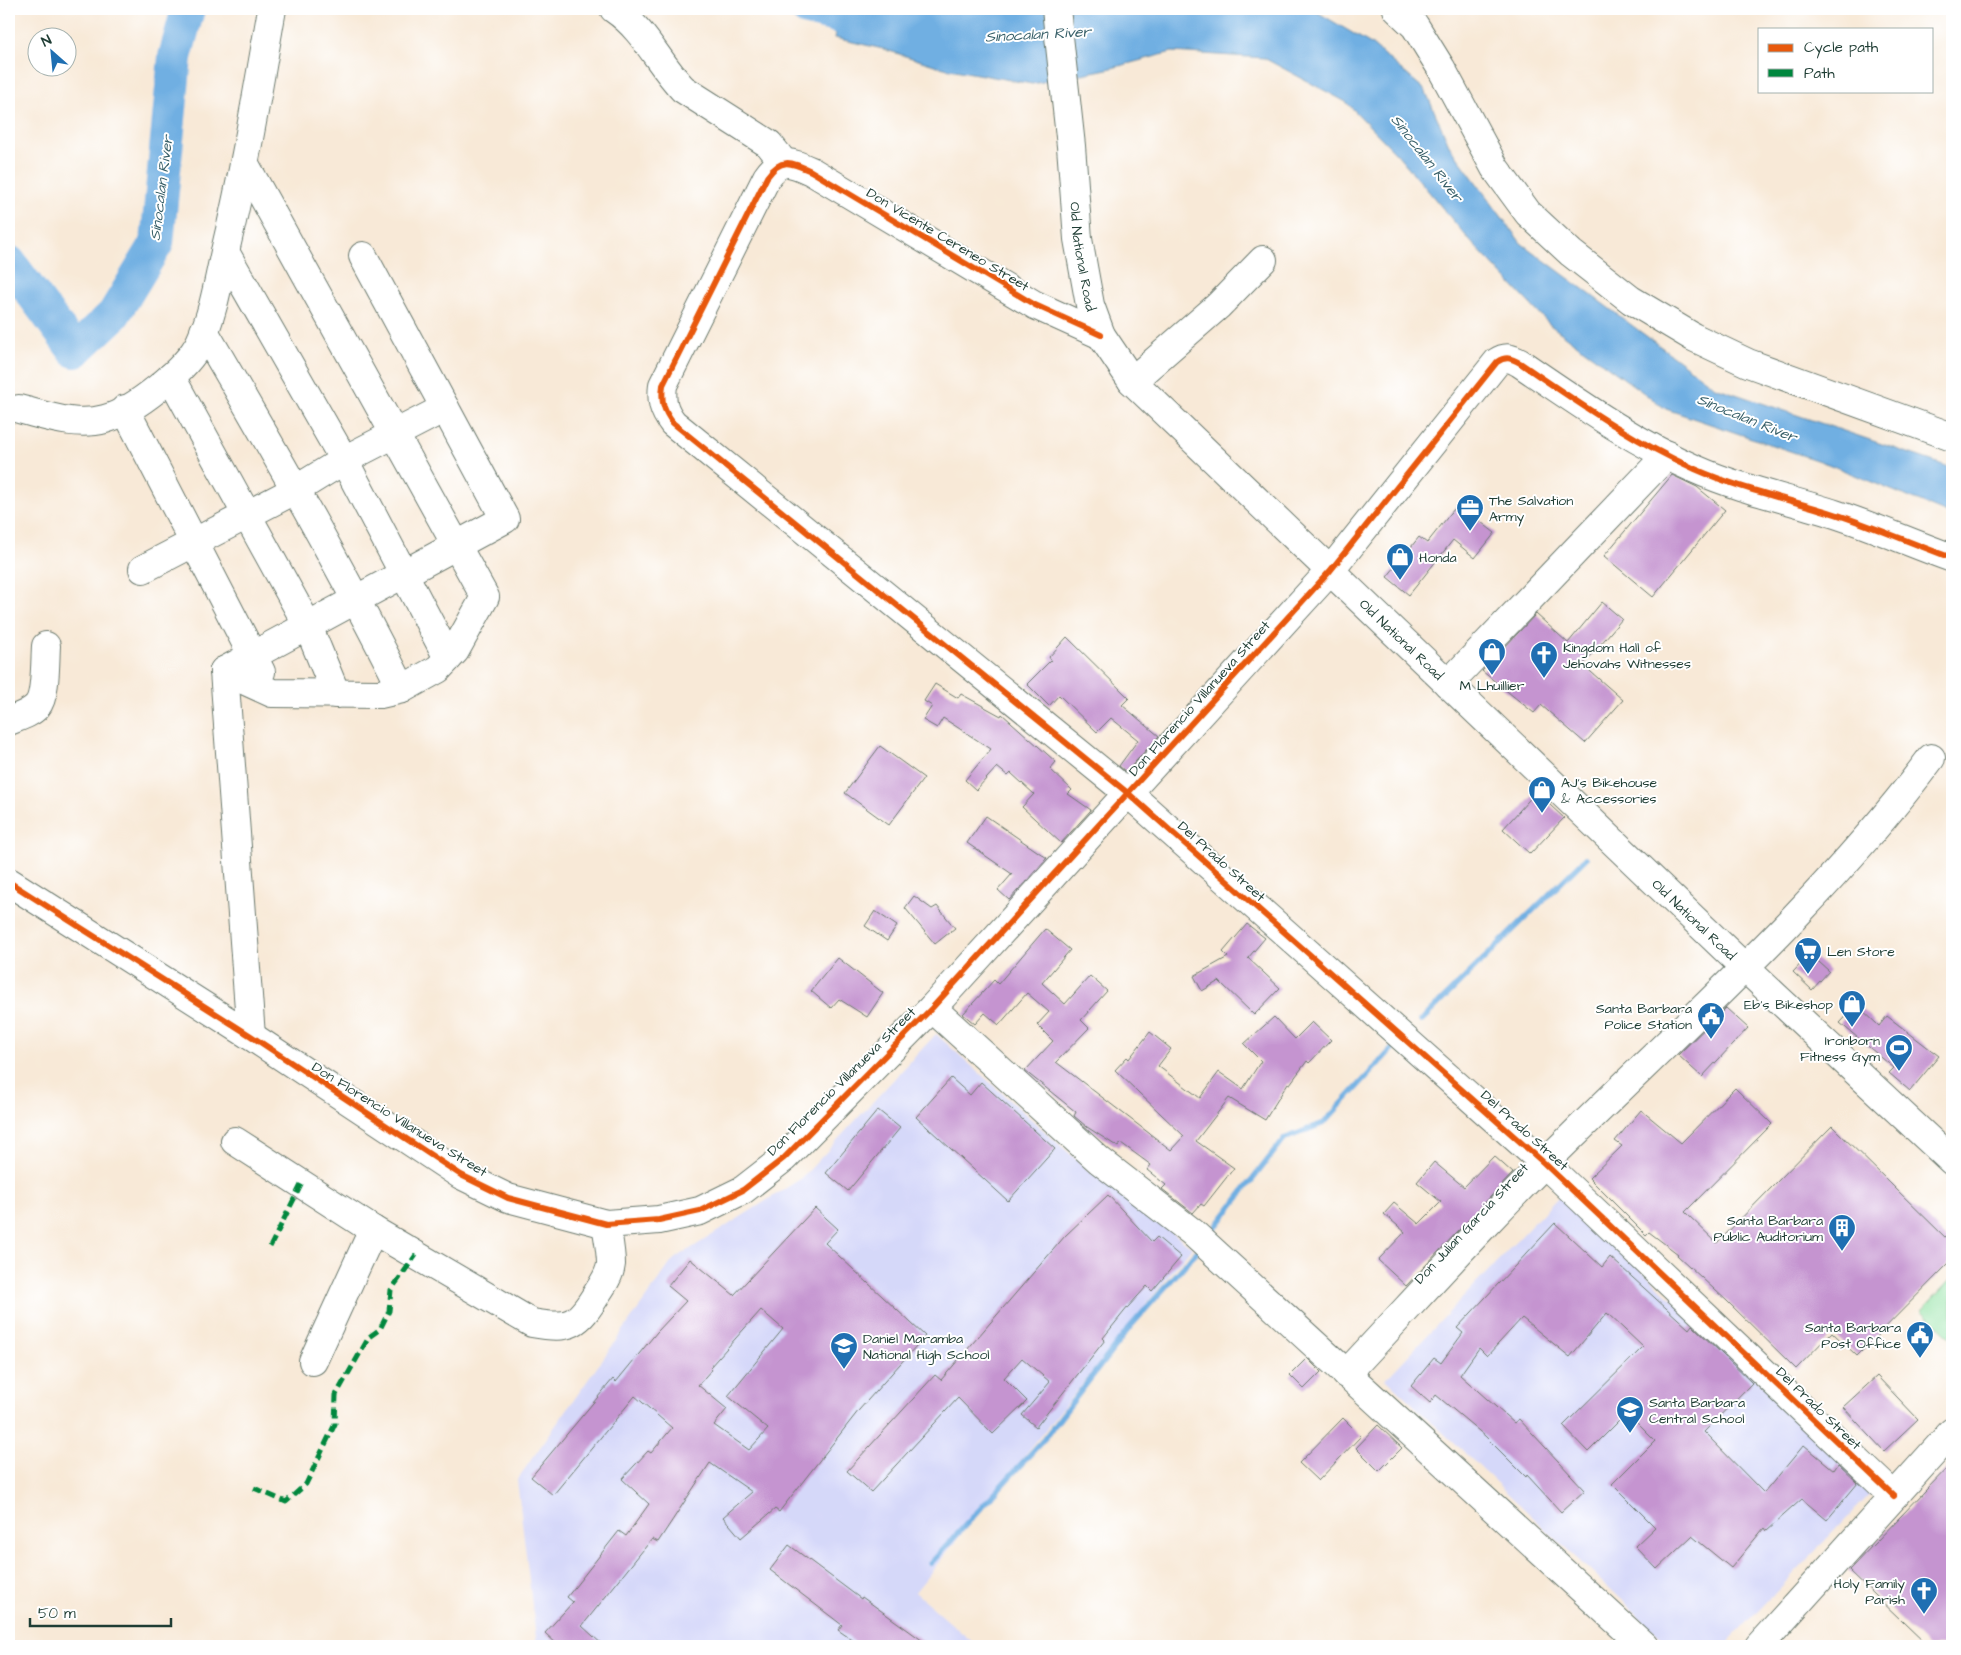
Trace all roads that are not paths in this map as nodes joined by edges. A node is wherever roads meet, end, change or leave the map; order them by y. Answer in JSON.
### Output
{"nodes":[{"id":1,"x":272,"y":9,"type":"edge"},
{"id":2,"x":614,"y":9,"type":"edge"},
{"id":3,"x":1056,"y":9,"type":"edge"},
{"id":4,"x":1397,"y":9,"type":"edge"},
{"id":5,"x":784,"y":163,"type":"junction"},
{"id":6,"x":246,"y":166,"type":"junction"},
{"id":7,"x":225,"y":252,"type":"junction"},
{"id":8,"x":363,"y":256,"type":"dead end"},
{"id":9,"x":1263,"y":260,"type":"dead end"},
{"id":10,"x":204,"y":331,"type":"junction"},
{"id":11,"x":1101,"y":336,"type":"junction"},
{"id":12,"x":171,"y":377,"type":"junction"},
{"id":13,"x":1132,"y":381,"type":"junction"},
{"id":14,"x":445,"y":408,"type":"junction"},
{"id":15,"x":19,"y":409,"type":"dead end"},
{"id":16,"x":125,"y":409,"type":"junction"},
{"id":17,"x":396,"y":434,"type":"junction"},
{"id":18,"x":1952,"y":437,"type":"edge"},
{"id":19,"x":1667,"y":455,"type":"junction"},
{"id":20,"x":344,"y":460,"type":"junction"},
{"id":21,"x":297,"y":489,"type":"junction"},
{"id":22,"x":245,"y":514,"type":"junction"},
{"id":23,"x":193,"y":542,"type":"junction"},
{"id":24,"x":457,"y":545,"type":"junction"},
{"id":25,"x":1952,"y":558,"type":"edge"},
{"id":26,"x":143,"y":569,"type":"dead end"},
{"id":27,"x":1330,"y":571,"type":"junction"},
{"id":28,"x":404,"y":574,"type":"junction"},
{"id":29,"x":357,"y":599,"type":"junction"},
{"id":30,"x":308,"y":626,"type":"junction"},
{"id":31,"x":46,"y":646,"type":"dead end"},
{"id":32,"x":253,"y":656,"type":"junction"},
{"id":33,"x":448,"y":658,"type":"junction"},
{"id":34,"x":224,"y":671,"type":"junction"},
{"id":35,"x":1448,"y":684,"type":"junction"},
{"id":36,"x":402,"y":689,"type":"junction"},
{"id":37,"x":272,"y":693,"type":"junction"},
{"id":38,"x":336,"y":694,"type":"junction"},
{"id":39,"x":9,"y":721,"type":"edge"},
{"id":40,"x":1931,"y":758,"type":"dead end"},
{"id":41,"x":1129,"y":794,"type":"junction"},
{"id":42,"x":9,"y":882,"type":"edge"},
{"id":43,"x":1744,"y":966,"type":"junction"},
{"id":44,"x":932,"y":1008,"type":"junction"},
{"id":45,"x":251,"y":1036,"type":"junction"},
{"id":46,"x":235,"y":1141,"type":"dead end"},
{"id":47,"x":1952,"y":1161,"type":"edge"},
{"id":48,"x":1544,"y":1163,"type":"junction"},
{"id":49,"x":606,"y":1224,"type":"junction"},
{"id":50,"x":373,"y":1230,"type":"junction"},
{"id":51,"x":313,"y":1361,"type":"dead end"},
{"id":52,"x":1346,"y":1374,"type":"junction"},
{"id":53,"x":1952,"y":1432,"type":"edge"},
{"id":54,"x":1894,"y":1496,"type":"junction"},
{"id":55,"x":1644,"y":1646,"type":"edge"},
{"id":56,"x":1759,"y":1646,"type":"edge"}],
"edges":[{"from":1,"to":6,"type":"street"},
{"from":2,"to":5,"type":"street"},
{"from":3,"to":11,"type":"street","name":"Old National Road"},
{"from":4,"to":18,"type":"street"},
{"from":5,"to":11,"type":"street","name":"Don Vicente Cereneo Street"},
{"from":5,"to":41,"type":"street","name":"Del Prado Street"},
{"from":6,"to":7,"type":"street"},
{"from":6,"to":17,"type":"street"},
{"from":7,"to":10,"type":"street"},
{"from":7,"to":20,"type":"street"},
{"from":8,"to":14,"type":"street"},
{"from":9,"to":13,"type":"street"},
{"from":10,"to":12,"type":"street"},
{"from":10,"to":21,"type":"street"},
{"from":11,"to":13,"type":"street","name":"Old National Road"},
{"from":12,"to":16,"type":"street"},
{"from":12,"to":22,"type":"street"},
{"from":13,"to":27,"type":"street","name":"Old National Road"},
{"from":14,"to":17,"type":"street"},
{"from":14,"to":24,"type":"street"},
{"from":15,"to":16,"type":"street"},
{"from":16,"to":23,"type":"street"},
{"from":17,"to":20,"type":"street"},
{"from":17,"to":24,"type":"street"},
{"from":19,"to":25,"type":"street"},
{"from":19,"to":27,"type":"street","name":"Don Florencio Villanueva Street"},
{"from":19,"to":35,"type":"street"},
{"from":20,"to":21,"type":"street"},
{"from":20,"to":28,"type":"street"},
{"from":21,"to":22,"type":"street"},
{"from":21,"to":29,"type":"street"},
{"from":22,"to":23,"type":"street"},
{"from":22,"to":30,"type":"street"},
{"from":23,"to":26,"type":"street"},
{"from":23,"to":32,"type":"street"},
{"from":24,"to":28,"type":"street"},
{"from":24,"to":33,"type":"street"},
{"from":27,"to":35,"type":"street","name":"Old National Road"},
{"from":27,"to":41,"type":"street","name":"Don Florencio Villanueva Street"},
{"from":28,"to":29,"type":"street"},
{"from":28,"to":33,"type":"street"},
{"from":29,"to":30,"type":"street"},
{"from":29,"to":36,"type":"street"},
{"from":30,"to":32,"type":"street"},
{"from":30,"to":38,"type":"street"},
{"from":31,"to":39,"type":"street"},
{"from":32,"to":34,"type":"street"},
{"from":32,"to":37,"type":"street"},
{"from":33,"to":36,"type":"street"},
{"from":34,"to":37,"type":"street"},
{"from":34,"to":45,"type":"street"},
{"from":35,"to":43,"type":"street","name":"Old National Road"},
{"from":36,"to":38,"type":"street"},
{"from":37,"to":38,"type":"street"},
{"from":40,"to":43,"type":"street","name":"Don Julian Garcia Street"},
{"from":41,"to":44,"type":"street","name":"Don Florencio Villanueva Street"},
{"from":41,"to":48,"type":"street","name":"Del Prado Street"},
{"from":42,"to":45,"type":"street","name":"Don Florencio Villanueva Street"},
{"from":43,"to":47,"type":"street","name":"Old National Road"},
{"from":43,"to":48,"type":"street","name":"Don Julian Garcia Street"},
{"from":44,"to":49,"type":"street","name":"Don Florencio Villanueva Street"},
{"from":44,"to":52,"type":"street"},
{"from":45,"to":49,"type":"street","name":"Don Florencio Villanueva Street"},
{"from":46,"to":50,"type":"street"},
{"from":48,"to":52,"type":"street","name":"Don Julian Garcia Street"},
{"from":48,"to":54,"type":"street","name":"Del Prado Street"},
{"from":49,"to":50,"type":"street"},
{"from":50,"to":51,"type":"street"},
{"from":52,"to":55,"type":"street"},
{"from":53,"to":54,"type":"street"},
{"from":54,"to":56,"type":"street"}]}
